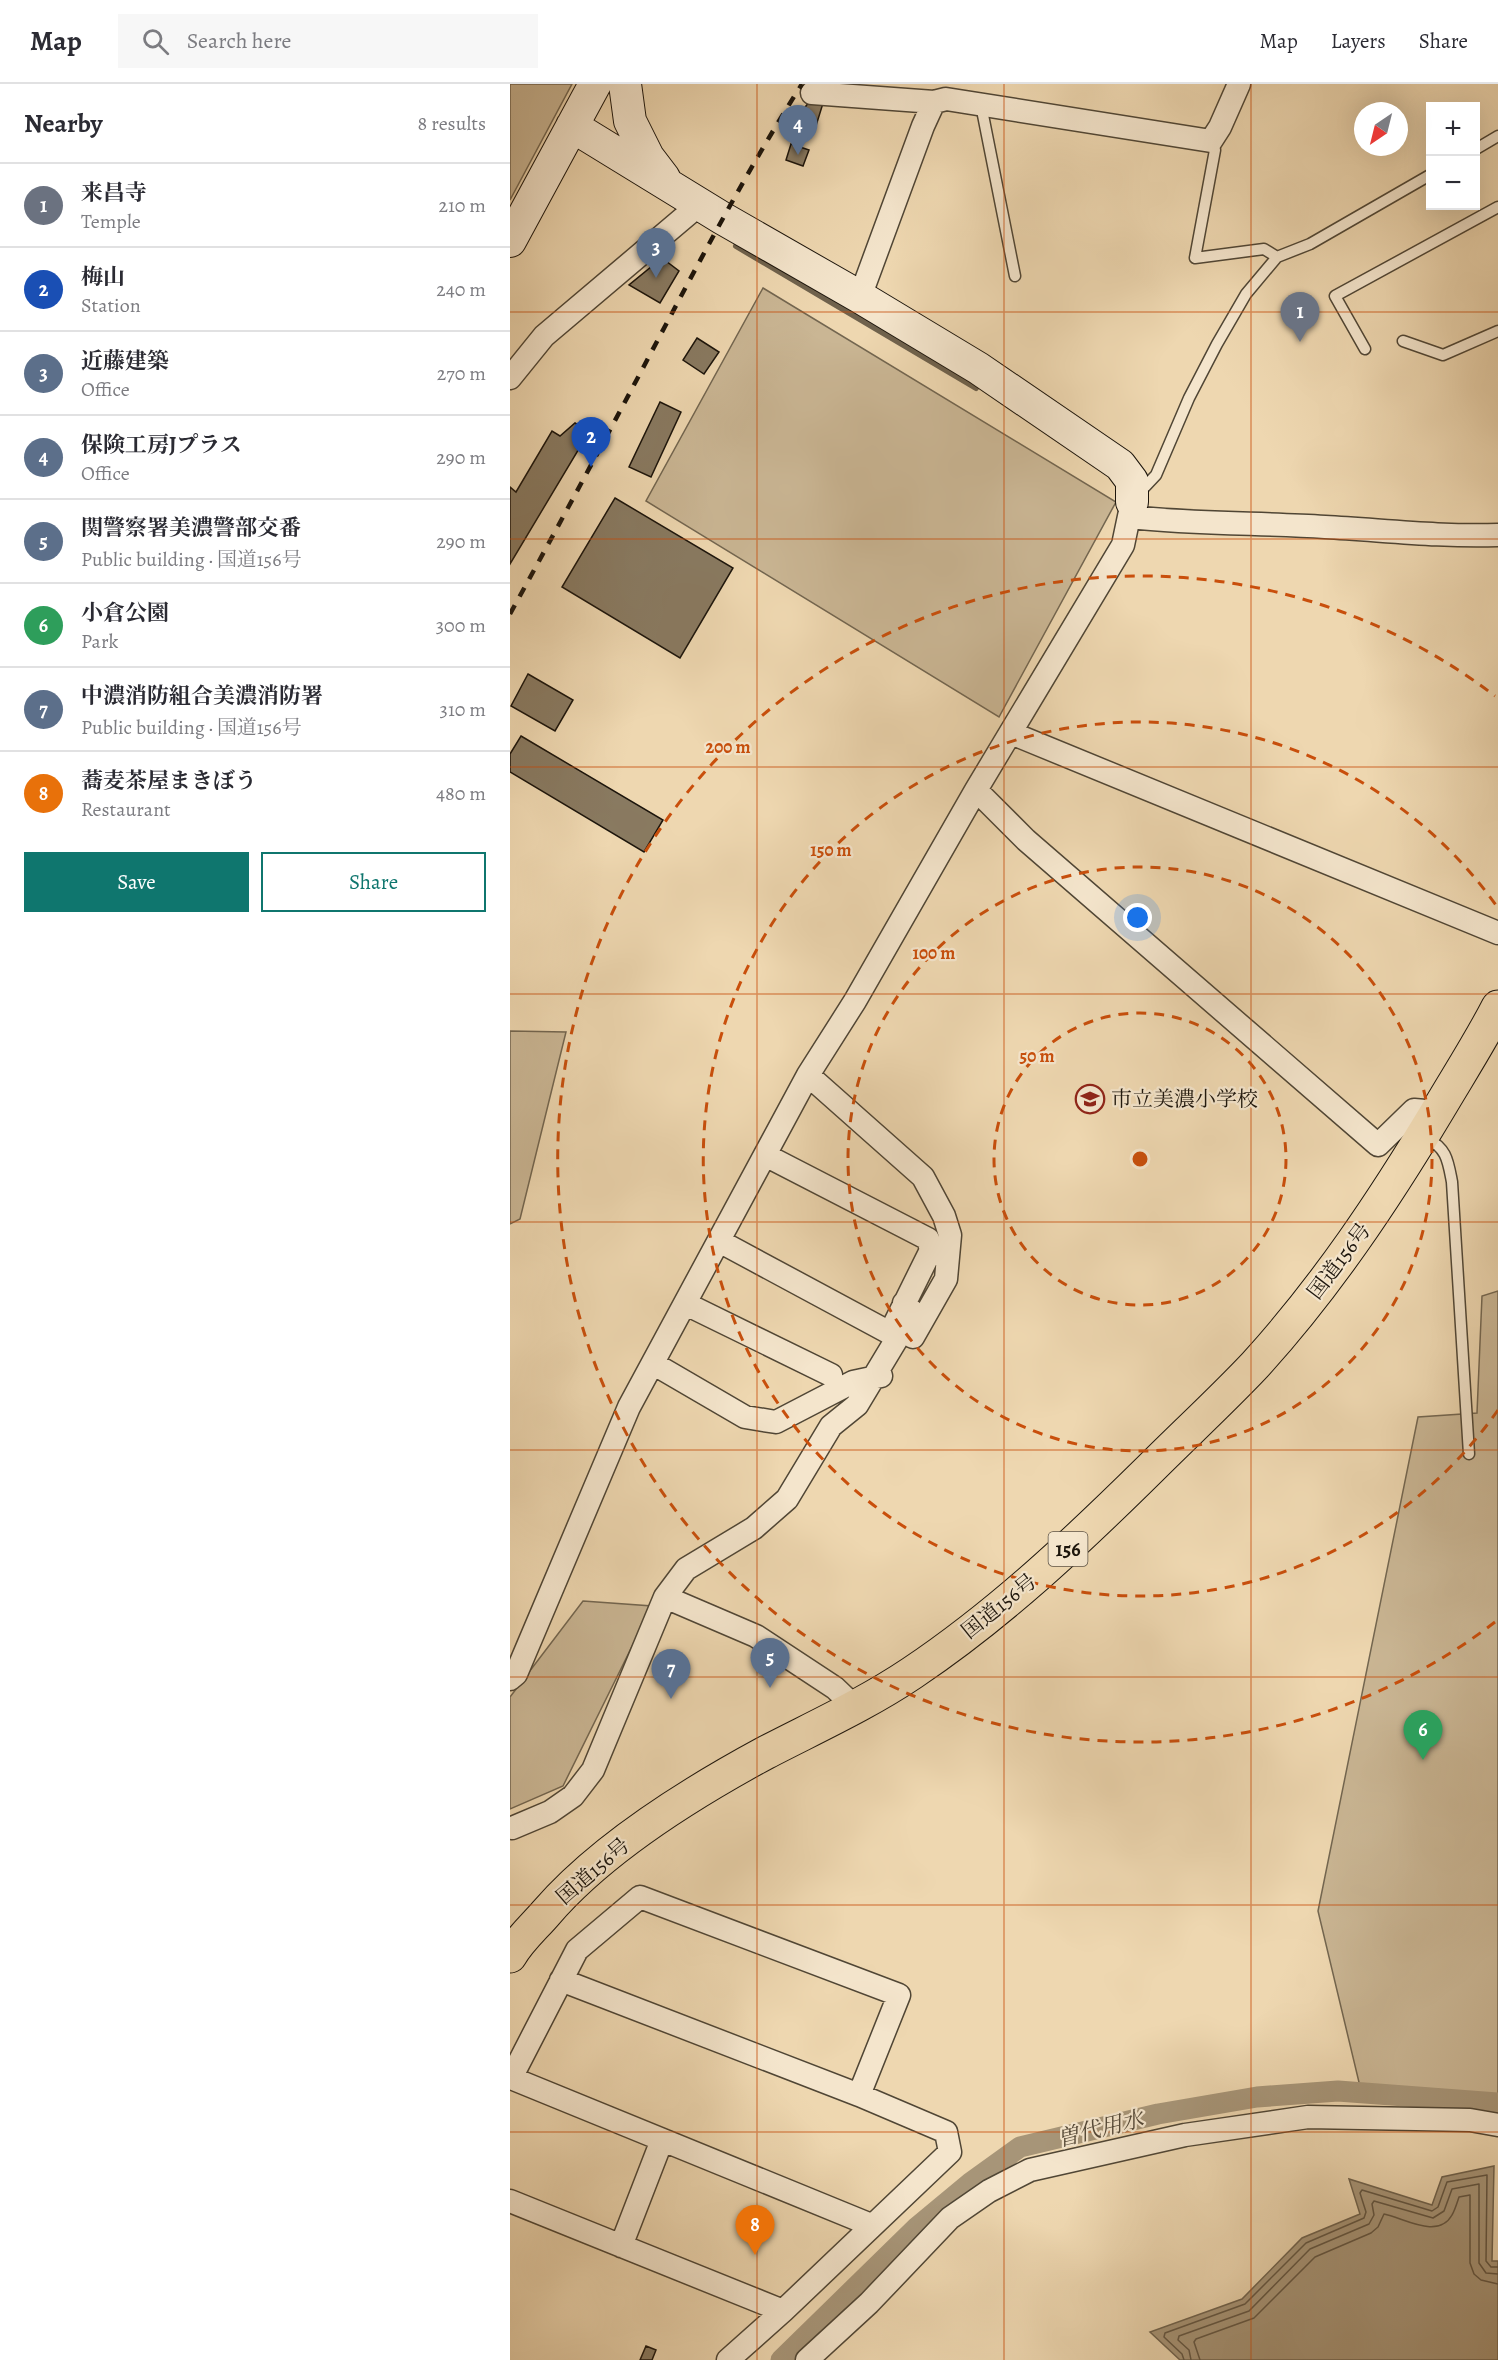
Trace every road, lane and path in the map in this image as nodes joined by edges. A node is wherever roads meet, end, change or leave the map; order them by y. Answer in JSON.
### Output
{"nodes":[{"id":1,"x":594,"y":84,"type":"edge"},
{"id":2,"x":625,"y":84,"type":"edge"},
{"id":3,"x":1239,"y":84,"type":"edge"},
{"id":4,"x":815,"y":89,"type":"edge"},
{"id":5,"x":934,"y":102,"type":"junction"},
{"id":6,"x":981,"y":105,"type":"junction"},
{"id":7,"x":572,"y":126,"type":"junction"},
{"id":8,"x":1498,"y":136,"type":"edge"},
{"id":9,"x":1210,"y":141,"type":"junction"},
{"id":10,"x":1480,"y":147,"type":"edge"},
{"id":11,"x":1426,"y":178,"type":"edge"},
{"id":12,"x":670,"y":186,"type":"junction"},
{"id":13,"x":699,"y":204,"type":"junction"},
{"id":14,"x":1498,"y":207,"type":"edge"},
{"id":15,"x":510,"y":241,"type":"edge"},
{"id":16,"x":1277,"y":257,"type":"junction"},
{"id":17,"x":1015,"y":276,"type":"dead end"},
{"id":18,"x":860,"y":297,"type":"junction"},
{"id":19,"x":1498,"y":332,"type":"edge"},
{"id":20,"x":1403,"y":341,"type":"dead end"},
{"id":21,"x":1365,"y":349,"type":"dead end"},
{"id":22,"x":510,"y":378,"type":"edge"},
{"id":23,"x":1130,"y":509,"type":"junction"},
{"id":24,"x":1498,"y":535,"type":"edge"},
{"id":25,"x":1011,"y":733,"type":"junction"},
{"id":26,"x":976,"y":790,"type":"junction"},
{"id":27,"x":1498,"y":933,"type":"edge"},
{"id":28,"x":1496,"y":1017,"type":"edge"},
{"id":29,"x":808,"y":1075,"type":"junction"},
{"id":30,"x":1430,"y":1124,"type":"junction"},
{"id":31,"x":765,"y":1155,"type":"junction"},
{"id":32,"x":719,"y":1241,"type":"junction"},
{"id":33,"x":904,"y":1303,"type":"junction"},
{"id":34,"x":686,"y":1304,"type":"junction"},
{"id":35,"x":654,"y":1364,"type":"junction"},
{"id":36,"x":831,"y":1375,"type":"dead end"},
{"id":37,"x":872,"y":1380,"type":"junction"},
{"id":38,"x":1469,"y":1454,"type":"dead end"},
{"id":39,"x":665,"y":1597,"type":"junction"},
{"id":40,"x":510,"y":1679,"type":"edge"},
{"id":41,"x":856,"y":1708,"type":"junction"},
{"id":42,"x":512,"y":1828,"type":"dead end"},
{"id":43,"x":511,"y":1951,"type":"edge"},
{"id":44,"x":561,"y":1980,"type":"junction"},
{"id":45,"x":859,"y":2095,"type":"junction"},
{"id":46,"x":1498,"y":2125,"type":"edge"},
{"id":47,"x":662,"y":2140,"type":"junction"},
{"id":48,"x":510,"y":2201,"type":"edge"},
{"id":49,"x":872,"y":2225,"type":"junction"},
{"id":50,"x":621,"y":2246,"type":"junction"},
{"id":51,"x":783,"y":2311,"type":"junction"},
{"id":52,"x":728,"y":2360,"type":"edge"},
{"id":53,"x":807,"y":2360,"type":"edge"}],
"edges":[{"from":1,"to":7,"type":"street"},
{"from":2,"to":12,"type":"street"},
{"from":3,"to":9,"type":"street"},
{"from":4,"to":5,"type":"street"},
{"from":5,"to":6,"type":"street"},
{"from":5,"to":18,"type":"street"},
{"from":6,"to":9,"type":"street"},
{"from":6,"to":17,"type":"lane"},
{"from":7,"to":12,"type":"street"},
{"from":7,"to":15,"type":"street"},
{"from":8,"to":10,"type":"lane"},
{"from":9,"to":16,"type":"lane"},
{"from":11,"to":16,"type":"lane"},
{"from":12,"to":13,"type":"street"},
{"from":13,"to":18,"type":"street"},
{"from":13,"to":22,"type":"street"},
{"from":14,"to":21,"type":"lane"},
{"from":16,"to":23,"type":"lane"},
{"from":18,"to":23,"type":"street"},
{"from":19,"to":20,"type":"lane"},
{"from":23,"to":24,"type":"street"},
{"from":23,"to":25,"type":"street"},
{"from":25,"to":26,"type":"street"},
{"from":25,"to":27,"type":"street"},
{"from":26,"to":29,"type":"street"},
{"from":26,"to":30,"type":"street"},
{"from":28,"to":30,"type":"highway","name":"国道156号","number":"156"},
{"from":29,"to":31,"type":"street"},
{"from":29,"to":37,"type":"street"},
{"from":30,"to":38,"type":"lane"},
{"from":30,"to":41,"type":"highway","name":"国道156号","number":"156"},
{"from":31,"to":32,"type":"street"},
{"from":31,"to":33,"type":"street"},
{"from":32,"to":33,"type":"street"},
{"from":32,"to":34,"type":"street"},
{"from":33,"to":37,"type":"street"},
{"from":34,"to":35,"type":"street"},
{"from":34,"to":36,"type":"street"},
{"from":35,"to":37,"type":"street"},
{"from":35,"to":40,"type":"street"},
{"from":37,"to":39,"type":"street"},
{"from":39,"to":41,"type":"street"},
{"from":39,"to":42,"type":"street"},
{"from":41,"to":43,"type":"highway","name":"国道156号","number":"156"},
{"from":44,"to":45,"type":"street"},
{"from":44,"to":45,"type":"street"},
{"from":44,"to":47,"type":"street"},
{"from":45,"to":49,"type":"street"},
{"from":46,"to":53,"type":"street"},
{"from":47,"to":49,"type":"street"},
{"from":47,"to":50,"type":"street"},
{"from":48,"to":50,"type":"street"},
{"from":49,"to":51,"type":"street"},
{"from":50,"to":51,"type":"street"},
{"from":51,"to":52,"type":"street"}]}
